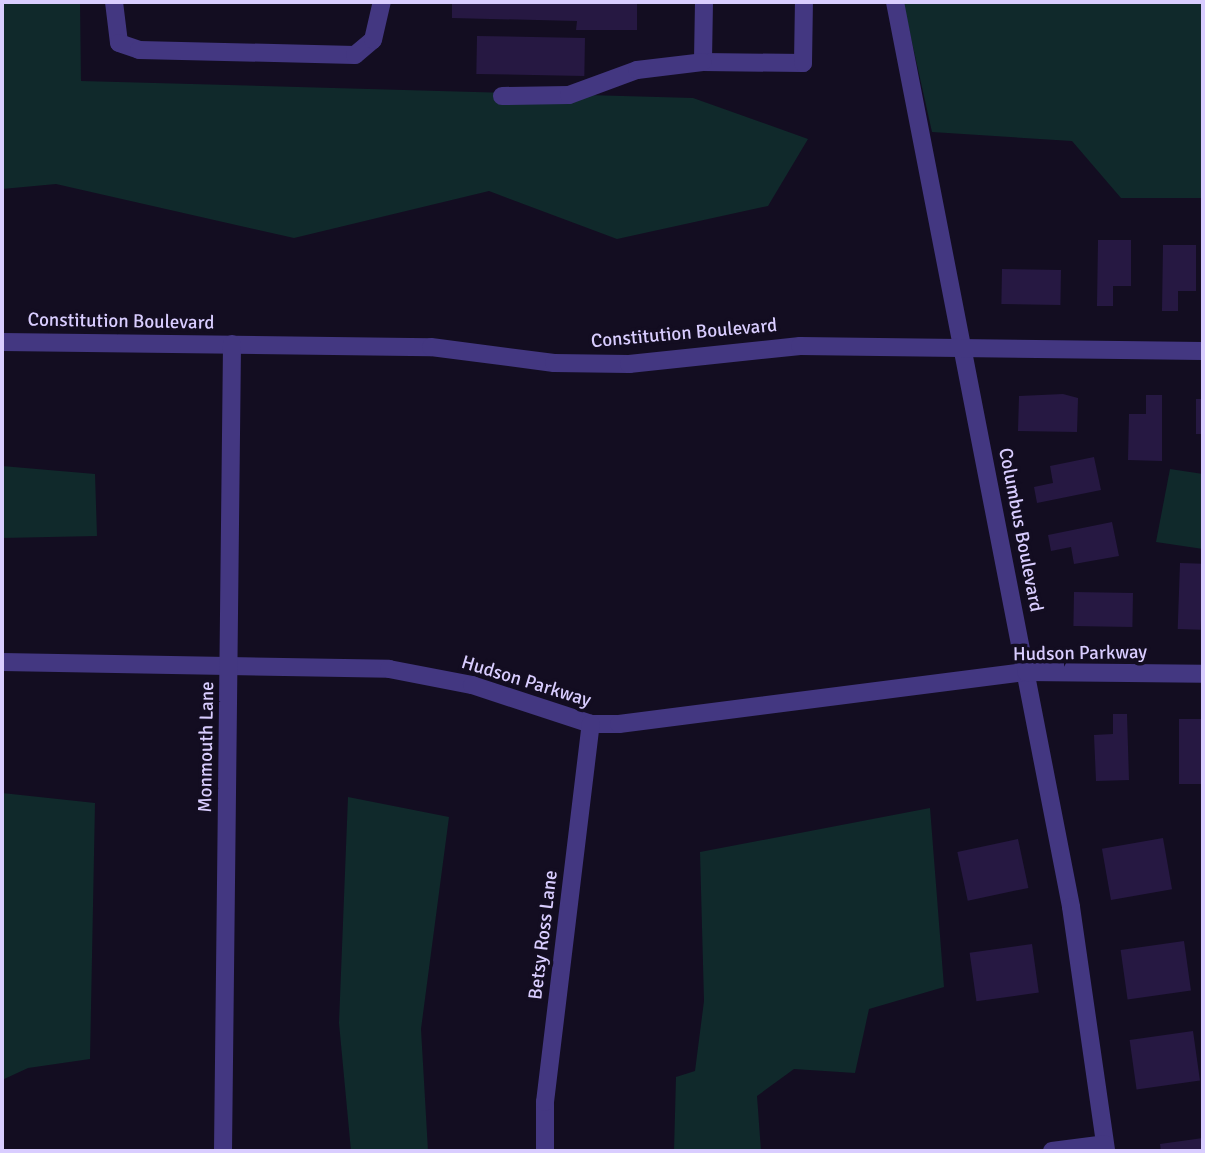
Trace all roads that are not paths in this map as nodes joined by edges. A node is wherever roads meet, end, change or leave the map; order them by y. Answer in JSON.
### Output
{"nodes":[{"id":1,"x":114,"y":2,"type":"edge"},
{"id":2,"x":382,"y":2,"type":"edge"},
{"id":3,"x":704,"y":2,"type":"edge"},
{"id":4,"x":804,"y":2,"type":"edge"},
{"id":5,"x":895,"y":2,"type":"edge"},
{"id":6,"x":703,"y":62,"type":"junction"},
{"id":7,"x":502,"y":96,"type":"dead end"},
{"id":8,"x":2,"y":342,"type":"edge"},
{"id":9,"x":232,"y":344,"type":"junction"},
{"id":10,"x":963,"y":349,"type":"junction"},
{"id":11,"x":1203,"y":351,"type":"edge"},
{"id":12,"x":2,"y":662,"type":"edge"},
{"id":13,"x":230,"y":665,"type":"junction"},
{"id":14,"x":1026,"y":673,"type":"junction"},
{"id":15,"x":1203,"y":674,"type":"edge"},
{"id":16,"x":592,"y":724,"type":"junction"},
{"id":17,"x":1105,"y":1147,"type":"edge"},
{"id":18,"x":223,"y":1151,"type":"edge"},
{"id":19,"x":545,"y":1151,"type":"edge"},
{"id":20,"x":1052,"y":1151,"type":"edge"}],
"edges":[{"from":1,"to":2,"type":"street"},
{"from":3,"to":6,"type":"street"},
{"from":4,"to":6,"type":"street"},
{"from":5,"to":10,"type":"street","name":"Columbus Boulevard"},
{"from":6,"to":7,"type":"street"},
{"from":8,"to":9,"type":"street","name":"Constitution Boulevard"},
{"from":9,"to":10,"type":"street","name":"Constitution Boulevard"},
{"from":9,"to":13,"type":"street","name":"Monmouth Lane"},
{"from":10,"to":11,"type":"street","name":"Constitution Boulevard"},
{"from":10,"to":14,"type":"street","name":"Columbus Boulevard"},
{"from":12,"to":13,"type":"street","name":"Hudson Parkway"},
{"from":13,"to":16,"type":"street","name":"Hudson Parkway"},
{"from":13,"to":18,"type":"street","name":"Monmouth Lane"},
{"from":14,"to":15,"type":"street","name":"Hudson Parkway"},
{"from":14,"to":16,"type":"street","name":"Hudson Parkway"},
{"from":14,"to":17,"type":"street","name":"Columbus Boulevard"},
{"from":16,"to":19,"type":"street","name":"Betsy Ross Lane"},
{"from":17,"to":20,"type":"street"}]}
